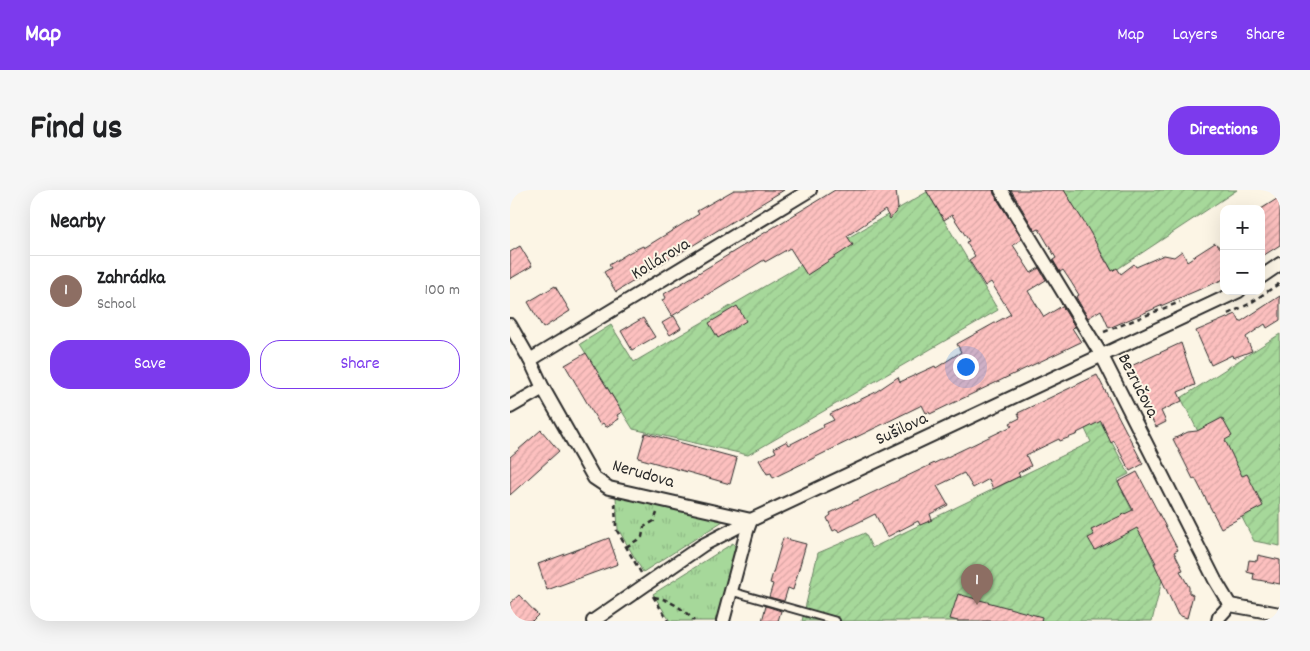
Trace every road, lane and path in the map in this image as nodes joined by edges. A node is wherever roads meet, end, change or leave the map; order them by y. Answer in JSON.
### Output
{"nodes":[{"id":1,"x":810,"y":190,"type":"edge"},
{"id":2,"x":1001,"y":190,"type":"edge"},
{"id":3,"x":1280,"y":264,"type":"edge"},
{"id":4,"x":1265,"y":274,"type":"edge"},
{"id":5,"x":1231,"y":295,"type":"edge"},
{"id":6,"x":1187,"y":299,"type":"dead end"},
{"id":7,"x":510,"y":324,"type":"edge"},
{"id":8,"x":1092,"y":338,"type":"junction"},
{"id":9,"x":1102,"y":356,"type":"junction"},
{"id":10,"x":530,"y":360,"type":"junction"},
{"id":11,"x":543,"y":388,"type":"junction"},
{"id":12,"x":510,"y":407,"type":"edge"},
{"id":13,"x":614,"y":489,"type":"junction"},
{"id":14,"x":660,"y":499,"type":"junction"},
{"id":15,"x":751,"y":520,"type":"junction"},
{"id":16,"x":626,"y":548,"type":"junction"},
{"id":17,"x":647,"y":584,"type":"junction"},
{"id":18,"x":730,"y":591,"type":"junction"},
{"id":19,"x":654,"y":597,"type":"junction"},
{"id":20,"x":1230,"y":605,"type":"junction"},
{"id":21,"x":1280,"y":614,"type":"edge"},
{"id":22,"x":593,"y":621,"type":"edge"},
{"id":23,"x":668,"y":621,"type":"edge"},
{"id":24,"x":694,"y":621,"type":"edge"},
{"id":25,"x":723,"y":621,"type":"edge"},
{"id":26,"x":836,"y":621,"type":"edge"},
{"id":27,"x":1218,"y":621,"type":"edge"}],
"edges":[{"from":1,"to":10,"type":"street","name":"Kollárova"},
{"from":2,"to":8,"type":"street","name":"Bezručova"},
{"from":3,"to":4,"type":"street"},
{"from":5,"to":9,"type":"street","name":"Sušilova"},
{"from":6,"to":8,"type":"path"},
{"from":7,"to":10,"type":"street","name":"Nerudova"},
{"from":8,"to":9,"type":"street","name":"Bezručova"},
{"from":9,"to":15,"type":"street","name":"Sušilova"},
{"from":9,"to":20,"type":"street","name":"Bezručova"},
{"from":10,"to":11,"type":"street","name":"Nerudova"},
{"from":11,"to":12,"type":"street"},
{"from":11,"to":13,"type":"street","name":"Nerudova"},
{"from":13,"to":14,"type":"street","name":"Nerudova"},
{"from":13,"to":16,"type":"path"},
{"from":14,"to":15,"type":"street","name":"Nerudova"},
{"from":14,"to":16,"type":"path"},
{"from":15,"to":17,"type":"street","name":"Sušilova"},
{"from":15,"to":18,"type":"street"},
{"from":16,"to":17,"type":"path"},
{"from":17,"to":19,"type":"path"},
{"from":17,"to":22,"type":"street","name":"Sušilova"},
{"from":18,"to":25,"type":"street"},
{"from":18,"to":26,"type":"lane"},
{"from":19,"to":23,"type":"path"},
{"from":19,"to":24,"type":"path"},
{"from":20,"to":21,"type":"street"},
{"from":20,"to":27,"type":"street"}]}
